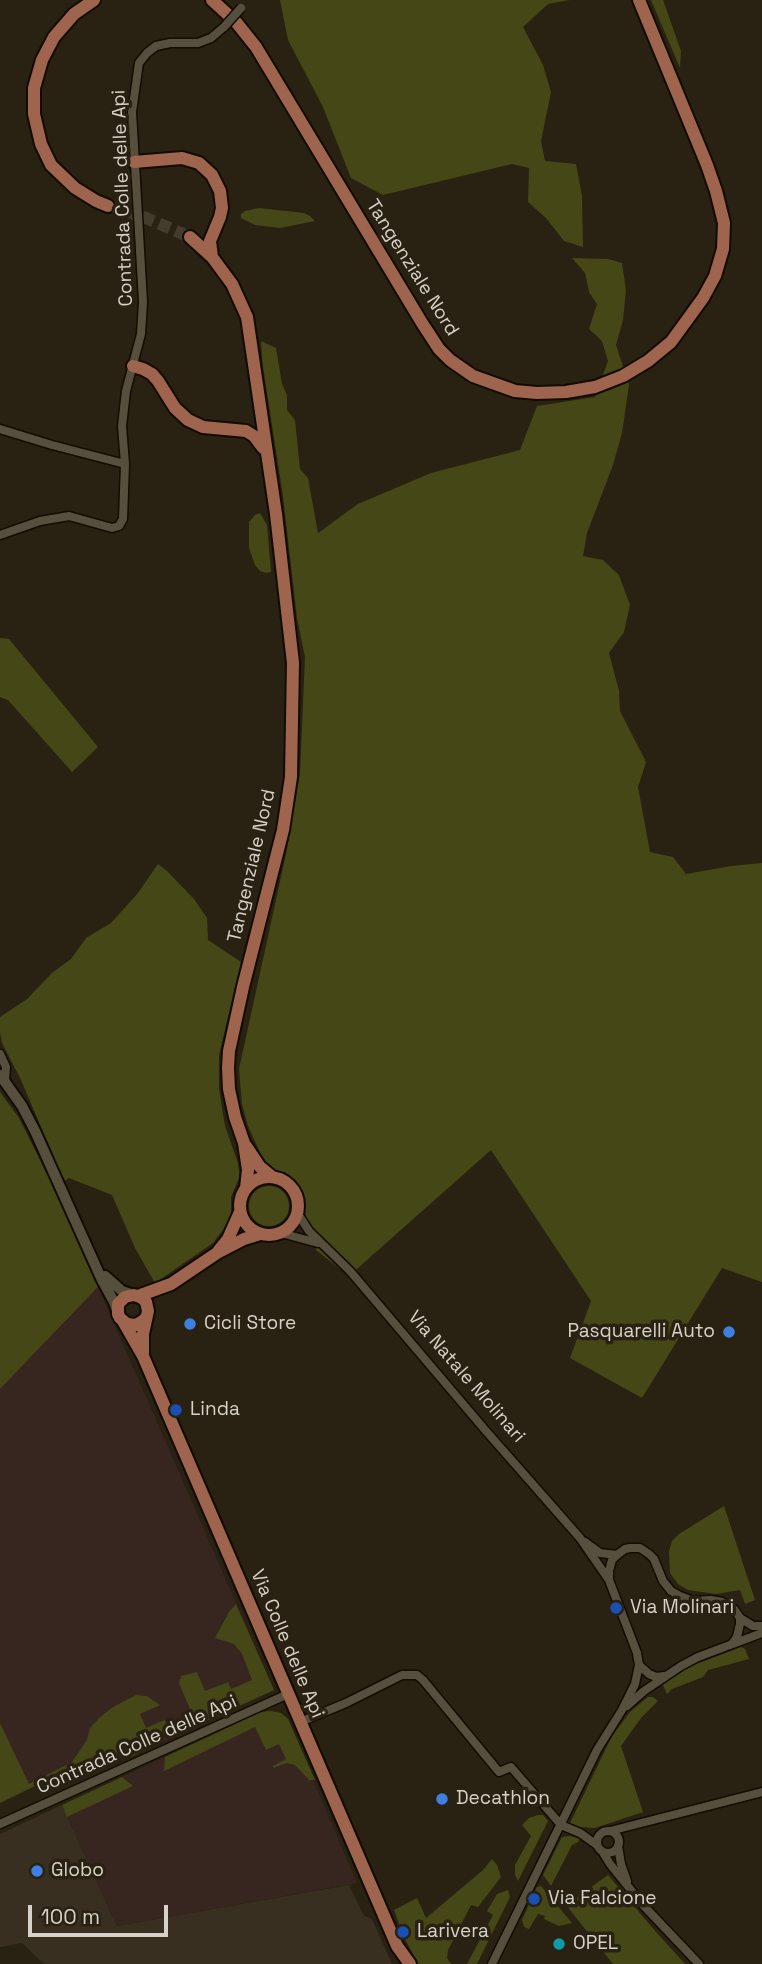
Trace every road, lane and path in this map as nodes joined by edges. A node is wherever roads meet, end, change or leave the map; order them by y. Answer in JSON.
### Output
{"nodes":[{"id":1,"x":94,"y":0,"type":"edge"},
{"id":2,"x":212,"y":0,"type":"edge"},
{"id":3,"x":246,"y":0,"type":"edge"},
{"id":4,"x":639,"y":0,"type":"edge"},
{"id":5,"x":134,"y":162,"type":"junction"},
{"id":6,"x":108,"y":206,"type":"tunnel mouth"},
{"id":7,"x":212,"y":233,"type":"junction"},
{"id":8,"x":212,"y":257,"type":"junction"},
{"id":9,"x":132,"y":366,"type":"junction"},
{"id":10,"x":259,"y":400,"type":"junction"},
{"id":11,"x":0,"y":429,"type":"edge"},
{"id":12,"x":237,"y":429,"type":"junction"},
{"id":13,"x":265,"y":451,"type":"junction"},
{"id":14,"x":125,"y":464,"type":"junction"},
{"id":15,"x":0,"y":535,"type":"edge"},
{"id":16,"x":0,"y":1054,"type":"edge"},
{"id":17,"x":2,"y":1078,"type":"edge"},
{"id":18,"x":244,"y":1143,"type":"junction"},
{"id":19,"x":271,"y":1176,"type":"junction"},
{"id":20,"x":246,"y":1188,"type":"junction"},
{"id":21,"x":240,"y":1212,"type":"junction"},
{"id":22,"x":298,"y":1214,"type":"junction"},
{"id":23,"x":281,"y":1233,"type":"junction"},
{"id":24,"x":260,"y":1234,"type":"junction"},
{"id":25,"x":321,"y":1244,"type":"junction"},
{"id":26,"x":217,"y":1253,"type":"junction"},
{"id":27,"x":98,"y":1269,"type":"junction"},
{"id":28,"x":171,"y":1283,"type":"junction"},
{"id":29,"x":136,"y":1295,"type":"junction"},
{"id":30,"x":147,"y":1313,"type":"junction"},
{"id":31,"x":120,"y":1317,"type":"junction"},
{"id":32,"x":143,"y":1356,"type":"junction"},
{"id":33,"x":580,"y":1538,"type":"junction"},
{"id":34,"x":617,"y":1555,"type":"junction"},
{"id":35,"x":609,"y":1580,"type":"junction"},
{"id":36,"x":740,"y":1618,"type":"junction"},
{"id":37,"x":762,"y":1626,"type":"edge"},
{"id":38,"x":762,"y":1633,"type":"edge"},
{"id":39,"x":732,"y":1644,"type":"junction"},
{"id":40,"x":639,"y":1665,"type":"junction"},
{"id":41,"x":664,"y":1676,"type":"junction"},
{"id":42,"x":288,"y":1694,"type":"junction"},
{"id":43,"x":622,"y":1710,"type":"junction"},
{"id":44,"x":300,"y":1721,"type":"junction"},
{"id":45,"x":762,"y":1792,"type":"edge"},
{"id":46,"x":0,"y":1824,"type":"edge"},
{"id":47,"x":561,"y":1825,"type":"junction"},
{"id":48,"x":635,"y":1825,"type":"junction"},
{"id":49,"x":606,"y":1831,"type":"junction"},
{"id":50,"x":580,"y":1833,"type":"junction"},
{"id":51,"x":618,"y":1844,"type":"junction"},
{"id":52,"x":600,"y":1848,"type":"junction"},
{"id":53,"x":630,"y":1887,"type":"junction"},
{"id":54,"x":397,"y":1946,"type":"junction"},
{"id":55,"x":492,"y":1962,"type":"edge"},
{"id":56,"x":400,"y":1964,"type":"edge"},
{"id":57,"x":410,"y":1964,"type":"edge"},
{"id":58,"x":699,"y":1964,"type":"edge"}],
"edges":[{"from":1,"to":6,"type":"main road"},
{"from":2,"to":4,"type":"main road","name":"Tangenziale Nord"},
{"from":3,"to":5,"type":"street","name":"Contrada Colle delle Api","bridge":true},
{"from":5,"to":7,"type":"main road"},
{"from":5,"to":9,"type":"street","name":"Contrada Colle delle Api"},
{"from":7,"to":8,"type":"main road"},
{"from":7,"to":8,"type":"main road","name":"Tangenziale Nord"},
{"from":8,"to":10,"type":"main road","name":"Tangenziale Nord"},
{"from":9,"to":12,"type":"main road"},
{"from":9,"to":14,"type":"street","name":"Contrada Colle delle Api"},
{"from":10,"to":12,"type":"main road"},
{"from":10,"to":13,"type":"main road","name":"Tangenziale Nord"},
{"from":11,"to":14,"type":"street"},
{"from":12,"to":13,"type":"main road"},
{"from":13,"to":18,"type":"main road","name":"Tangenziale Nord"},
{"from":14,"to":15,"type":"street","name":"Contrada Colle delle Api"},
{"from":16,"to":17,"type":"street"},
{"from":17,"to":27,"type":"street","name":"Via Colle delle Api"},
{"from":18,"to":19,"type":"main road","name":"Tangenziale Nord"},
{"from":18,"to":20,"type":"main road","name":"Tangenziale Nord"},
{"from":19,"to":20,"type":"main road"},
{"from":19,"to":22,"type":"main road"},
{"from":20,"to":21,"type":"main road"},
{"from":21,"to":24,"type":"main road"},
{"from":21,"to":26,"type":"main road"},
{"from":22,"to":23,"type":"main road"},
{"from":22,"to":25,"type":"street","name":"Via Natale Molinari"},
{"from":23,"to":24,"type":"main road"},
{"from":23,"to":25,"type":"street","name":"Via Natale Molinari"},
{"from":24,"to":26,"type":"main road"},
{"from":25,"to":33,"type":"street","name":"Via Natale Molinari"},
{"from":26,"to":28,"type":"main road"},
{"from":27,"to":29,"type":"street","name":"Via Colle delle Api"},
{"from":27,"to":31,"type":"street","name":"Via Colle delle Api"},
{"from":28,"to":29,"type":"main road"},
{"from":28,"to":30,"type":"main road"},
{"from":29,"to":30,"type":"main road"},
{"from":29,"to":31,"type":"main road"},
{"from":30,"to":31,"type":"main road"},
{"from":30,"to":32,"type":"main road","name":"Via Colle delle Api"},
{"from":31,"to":32,"type":"main road","name":"Via Colle delle Api"},
{"from":32,"to":42,"type":"main road","name":"Via Colle delle Api"},
{"from":33,"to":34,"type":"street","name":"Via Natale Molinari"},
{"from":33,"to":35,"type":"street","name":"Via Natale Molinari"},
{"from":34,"to":35,"type":"street"},
{"from":34,"to":36,"type":"street"},
{"from":35,"to":40,"type":"street","name":"Via Natale Molinari"},
{"from":36,"to":37,"type":"street"},
{"from":36,"to":39,"type":"street"},
{"from":38,"to":39,"type":"street"},
{"from":39,"to":41,"type":"street"},
{"from":40,"to":41,"type":"street"},
{"from":40,"to":43,"type":"street"},
{"from":41,"to":43,"type":"street"},
{"from":42,"to":44,"type":"main road","name":"Via Colle delle Api"},
{"from":42,"to":46,"type":"street","name":"Contrada Colle delle Api"},
{"from":43,"to":47,"type":"street"},
{"from":44,"to":47,"type":"street"},
{"from":44,"to":54,"type":"main road","name":"Via Colle delle Api"},
{"from":45,"to":48,"type":"street"},
{"from":47,"to":50,"type":"street"},
{"from":47,"to":55,"type":"street"},
{"from":48,"to":49,"type":"street"},
{"from":48,"to":51,"type":"street"},
{"from":49,"to":50,"type":"street"},
{"from":49,"to":51,"type":"street"},
{"from":49,"to":52,"type":"street"},
{"from":50,"to":52,"type":"street"},
{"from":51,"to":52,"type":"street"},
{"from":51,"to":53,"type":"street"},
{"from":52,"to":53,"type":"street"},
{"from":53,"to":58,"type":"street"},
{"from":54,"to":56,"type":"main road","name":"Via Colle delle Api"},
{"from":54,"to":57,"type":"main road","name":"Via Colle delle Api"}]}
